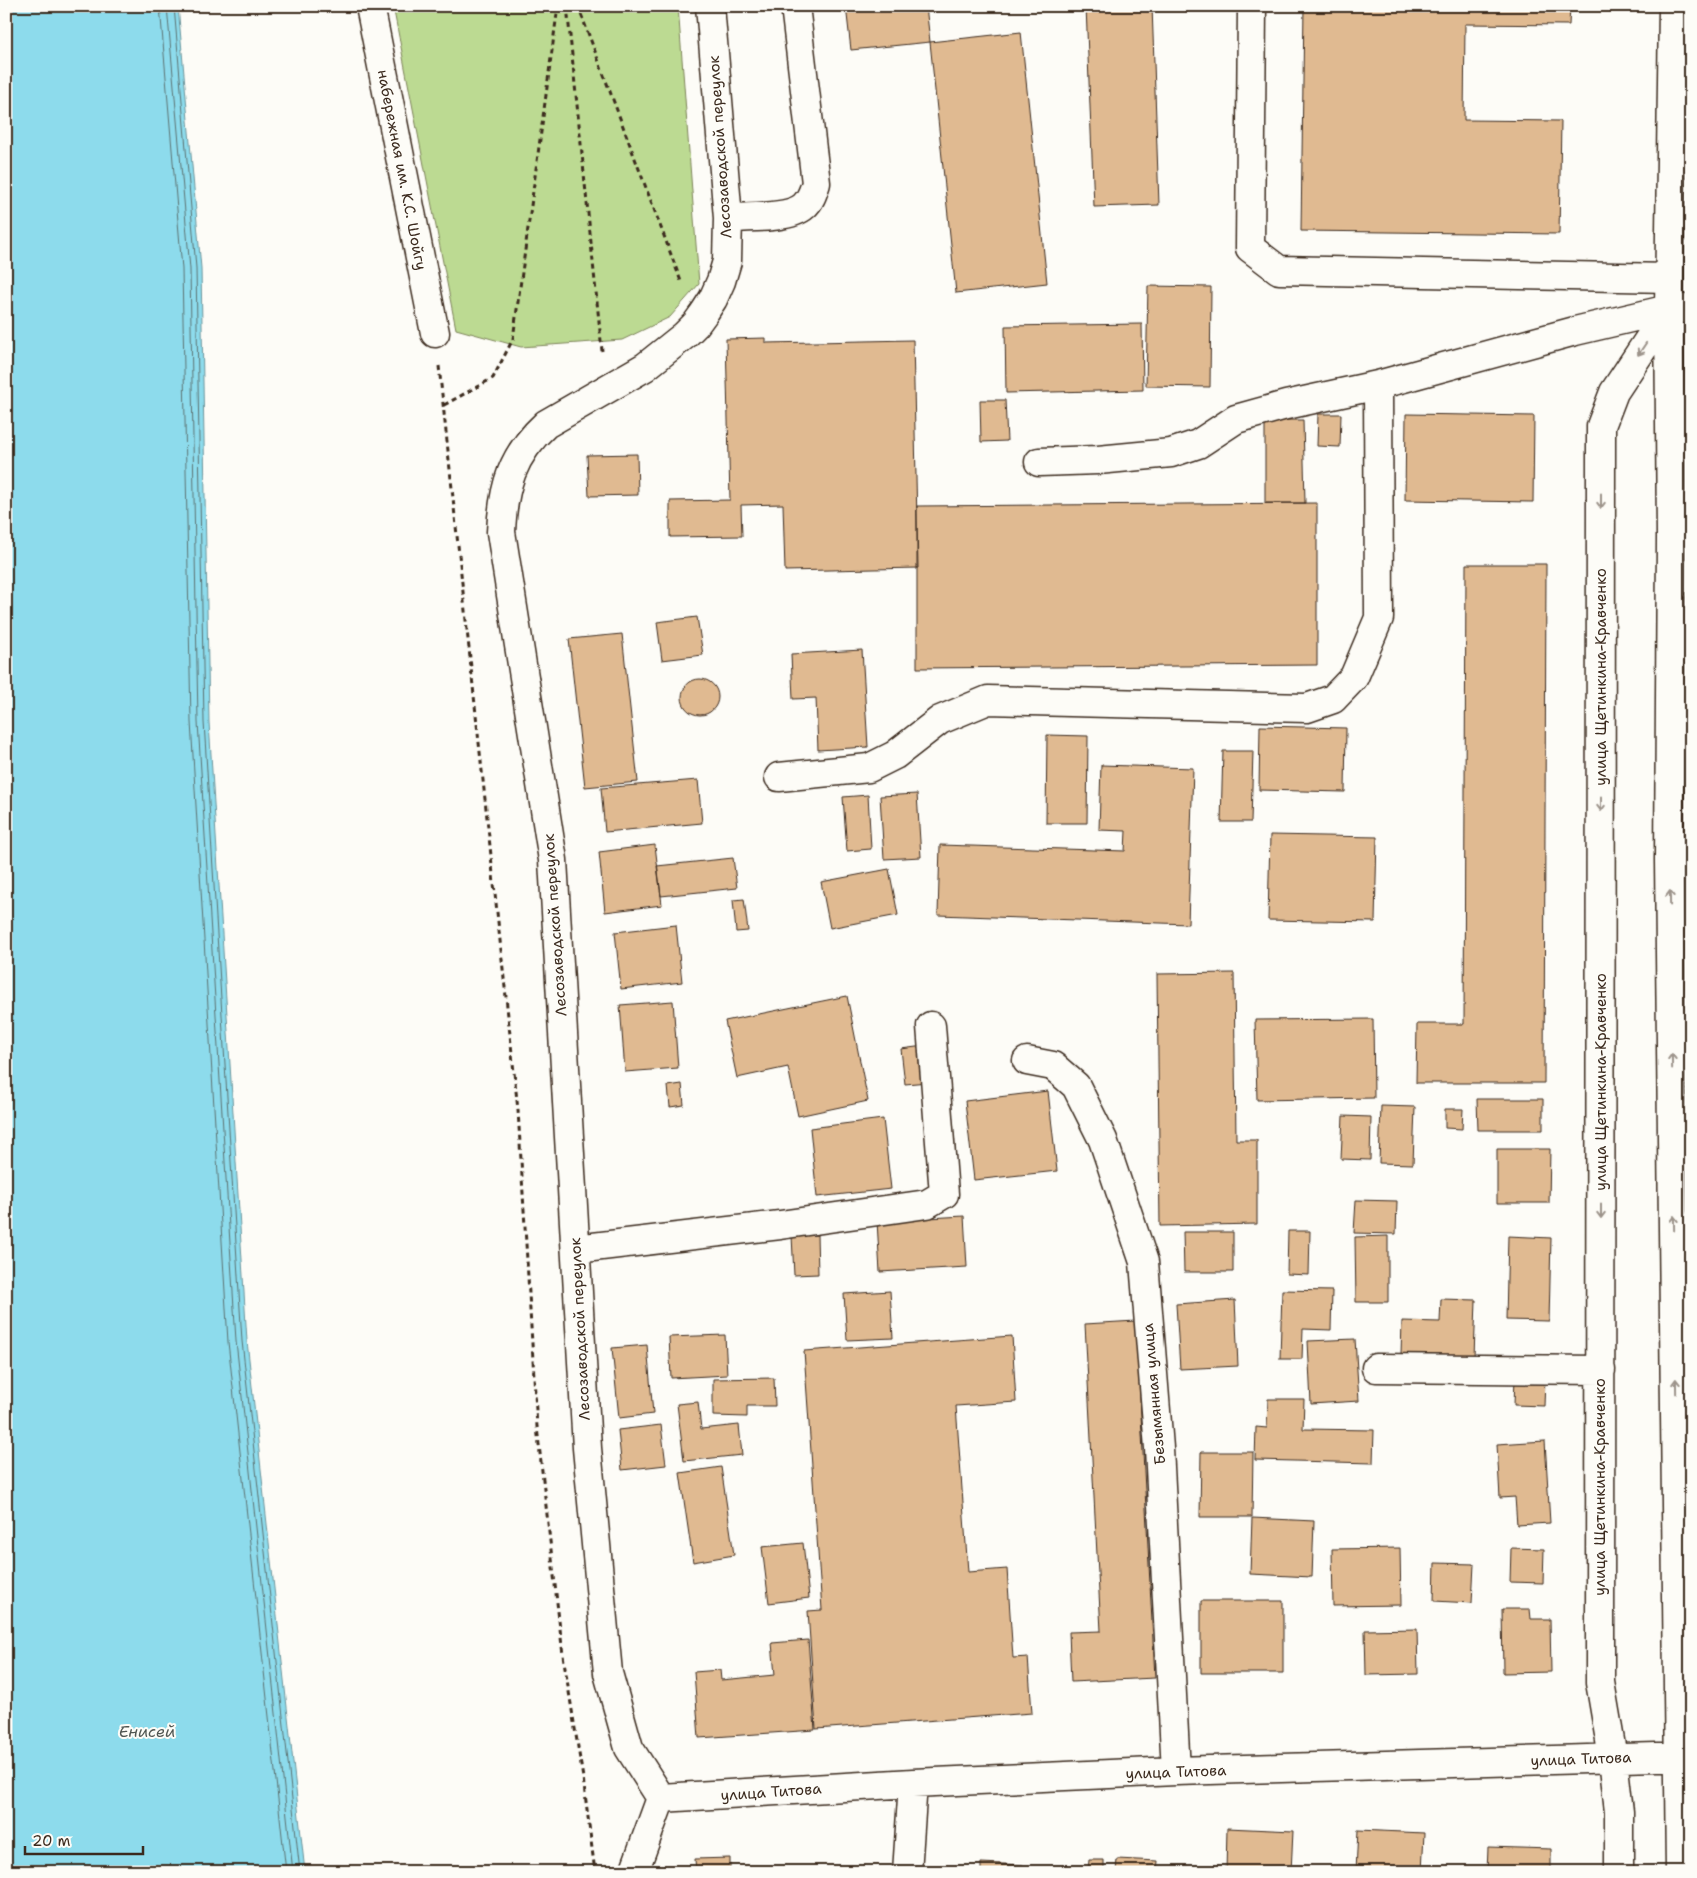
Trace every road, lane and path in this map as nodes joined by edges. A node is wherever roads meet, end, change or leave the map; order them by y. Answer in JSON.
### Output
{"nodes":[{"id":1,"x":370,"y":6,"type":"edge"},
{"id":2,"x":558,"y":6,"type":"edge"},
{"id":3,"x":567,"y":6,"type":"edge"},
{"id":4,"x":578,"y":6,"type":"edge"},
{"id":5,"x":710,"y":6,"type":"edge"},
{"id":6,"x":795,"y":6,"type":"edge"},
{"id":7,"x":1252,"y":6,"type":"edge"},
{"id":8,"x":1673,"y":6,"type":"edge"},
{"id":9,"x":728,"y":218,"type":"junction"},
{"id":10,"x":1669,"y":278,"type":"junction"},
{"id":11,"x":1680,"y":309,"type":"edge"},
{"id":12,"x":696,"y":324,"type":"junction"},
{"id":13,"x":435,"y":333,"type":"joint"},
{"id":14,"x":1378,"y":385,"type":"junction"},
{"id":15,"x":606,"y":389,"type":"junction"},
{"id":16,"x":444,"y":406,"type":"junction"},
{"id":17,"x":1039,"y":462,"type":"dead end"},
{"id":18,"x":1681,"y":537,"type":"edge"},
{"id":19,"x":779,"y":778,"type":"dead end"},
{"id":20,"x":1680,"y":860,"type":"edge"},
{"id":21,"x":932,"y":1026,"type":"dead end"},
{"id":22,"x":1027,"y":1061,"type":"dead end"},
{"id":23,"x":1682,"y":1167,"type":"edge"},
{"id":24,"x":576,"y":1249,"type":"junction"},
{"id":25,"x":1376,"y":1368,"type":"dead end"},
{"id":26,"x":1600,"y":1370,"type":"junction"},
{"id":27,"x":1684,"y":1563,"type":"edge"},
{"id":28,"x":1685,"y":1756,"type":"edge"},
{"id":29,"x":1613,"y":1758,"type":"junction"},
{"id":30,"x":1176,"y":1771,"type":"junction"},
{"id":31,"x":912,"y":1783,"type":"junction"},
{"id":32,"x":661,"y":1798,"type":"junction"},
{"id":33,"x":595,"y":1872,"type":"edge"},
{"id":34,"x":634,"y":1872,"type":"edge"},
{"id":35,"x":907,"y":1872,"type":"edge"},
{"id":36,"x":1619,"y":1872,"type":"edge"},
{"id":37,"x":1680,"y":1872,"type":"edge"}],
"edges":[{"from":1,"to":13,"type":"street","name":"набережная им. К.С. Шойгу"},
{"from":2,"to":16,"type":"path"},
{"from":3,"to":15,"type":"path"},
{"from":4,"to":12,"type":"path"},
{"from":5,"to":9,"type":"street","name":"Лесозаводской переулок"},
{"from":6,"to":9,"type":"street"},
{"from":7,"to":10,"type":"street"},
{"from":8,"to":10,"type":"street"},
{"from":9,"to":12,"type":"street","name":"Лесозаводской переулок"},
{"from":10,"to":11,"type":"street"},
{"from":11,"to":14,"type":"street"},
{"from":11,"to":18,"type":"street"},
{"from":11,"to":26,"type":"street","name":"улица Щетинкина-Кравченко","one_way":true},
{"from":12,"to":15,"type":"street","name":"Лесозаводской переулок"},
{"from":13,"to":16,"type":"path"},
{"from":14,"to":17,"type":"street"},
{"from":14,"to":19,"type":"street"},
{"from":15,"to":24,"type":"street","name":"Лесозаводской переулок"},
{"from":16,"to":33,"type":"path"},
{"from":18,"to":20,"type":"street"},
{"from":23,"to":20,"type":"street","one_way":true},
{"from":21,"to":24,"type":"street"},
{"from":22,"to":30,"type":"street","name":"Безымянная улица"},
{"from":27,"to":23,"type":"street","one_way":true},
{"from":24,"to":32,"type":"street","name":"Лесозаводской переулок"},
{"from":25,"to":26,"type":"street"},
{"from":26,"to":29,"type":"street","name":"улица Щетинкина-Кравченко"},
{"from":27,"to":28,"type":"street"},
{"from":28,"to":29,"type":"street","name":"улица Титова"},
{"from":28,"to":37,"type":"street"},
{"from":29,"to":30,"type":"street","name":"улица Титова"},
{"from":29,"to":36,"type":"street","name":"улица Щетинкина-Кравченко"},
{"from":30,"to":31,"type":"street","name":"улица Титова"},
{"from":31,"to":32,"type":"street","name":"улица Титова"},
{"from":31,"to":35,"type":"street"},
{"from":32,"to":34,"type":"street"}]}
